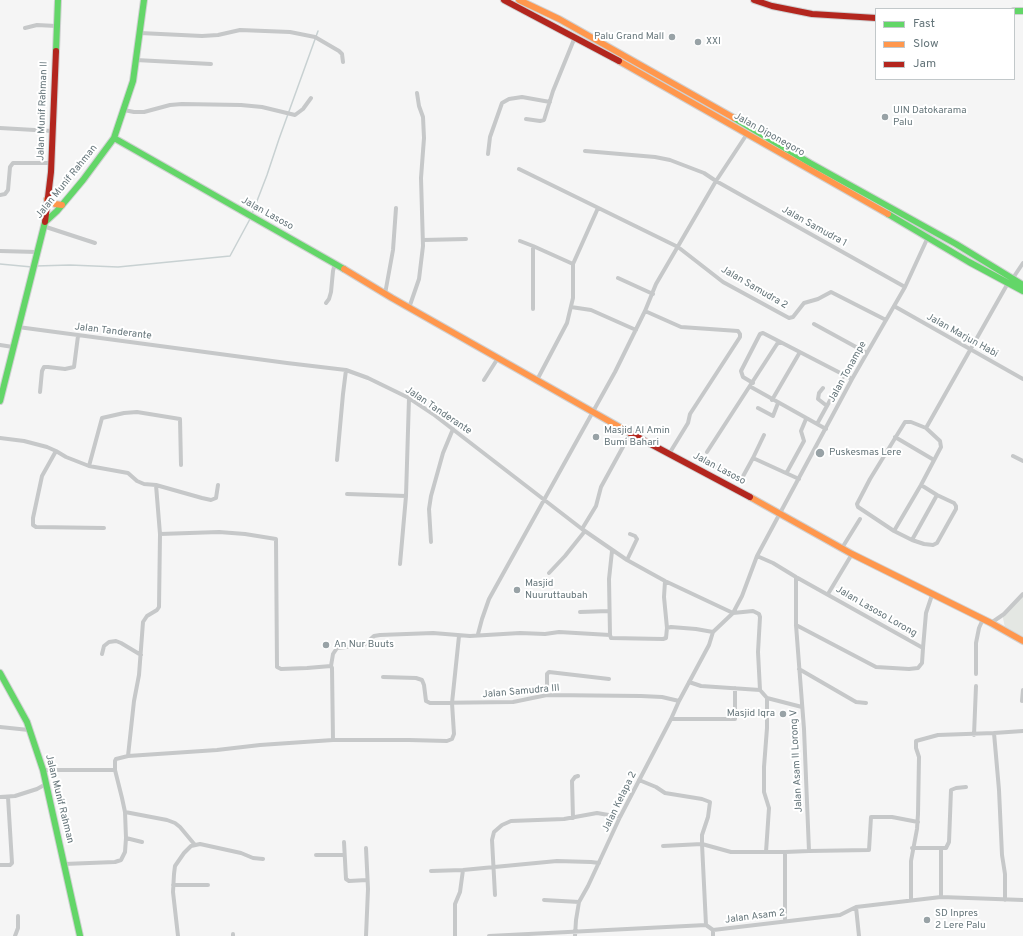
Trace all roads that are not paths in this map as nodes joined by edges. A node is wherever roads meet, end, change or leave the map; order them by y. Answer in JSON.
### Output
{"nodes":[{"id":1,"x":58,"y":0,"type":"edge"},
{"id":2,"x":144,"y":0,"type":"edge"},
{"id":3,"x":504,"y":0,"type":"edge"},
{"id":4,"x":519,"y":0,"type":"edge"},
{"id":5,"x":754,"y":0,"type":"edge"},
{"id":6,"x":875,"y":18,"type":"edge"},
{"id":7,"x":56,"y":26,"type":"junction"},
{"id":8,"x":25,"y":28,"type":"dead end"},
{"id":9,"x":140,"y":33,"type":"junction"},
{"id":10,"x":576,"y":37,"type":"junction"},
{"id":11,"x":136,"y":60,"type":"junction"},
{"id":12,"x":343,"y":62,"type":"dead end"},
{"id":13,"x":211,"y":64,"type":"dead end"},
{"id":14,"x":417,"y":93,"type":"dead end"},
{"id":15,"x":311,"y":98,"type":"dead end"},
{"id":16,"x":550,"y":102,"type":"junction"},
{"id":17,"x":124,"y":110,"type":"junction"},
{"id":18,"x":526,"y":119,"type":"dead end"},
{"id":19,"x":0,"y":128,"type":"edge"},
{"id":20,"x":52,"y":131,"type":"junction"},
{"id":21,"x":746,"y":134,"type":"junction"},
{"id":22,"x":114,"y":138,"type":"junction"},
{"id":23,"x":585,"y":151,"type":"dead end"},
{"id":24,"x":488,"y":154,"type":"dead end"},
{"id":25,"x":51,"y":163,"type":"junction"},
{"id":26,"x":519,"y":168,"type":"dead end"},
{"id":27,"x":716,"y":181,"type":"junction"},
{"id":28,"x":0,"y":195,"type":"edge"},
{"id":29,"x":47,"y":199,"type":"junction"},
{"id":30,"x":62,"y":205,"type":"junction"},
{"id":31,"x":396,"y":208,"type":"dead end"},
{"id":32,"x":598,"y":208,"type":"junction"},
{"id":33,"x":44,"y":224,"type":"junction"},
{"id":34,"x":928,"y":237,"type":"junction"},
{"id":35,"x":466,"y":239,"type":"dead end"},
{"id":36,"x":423,"y":240,"type":"junction"},
{"id":37,"x":520,"y":241,"type":"dead end"},
{"id":38,"x":96,"y":243,"type":"dead end"},
{"id":39,"x":956,"y":244,"type":"junction"},
{"id":40,"x":533,"y":246,"type":"junction"},
{"id":41,"x":678,"y":247,"type":"junction"},
{"id":42,"x":0,"y":251,"type":"edge"},
{"id":43,"x":37,"y":252,"type":"junction"},
{"id":44,"x":953,"y":252,"type":"junction"},
{"id":45,"x":336,"y":263,"type":"junction"},
{"id":46,"x":1023,"y":263,"type":"edge"},
{"id":47,"x":573,"y":264,"type":"junction"},
{"id":48,"x":618,"y":278,"type":"dead end"},
{"id":49,"x":1011,"y":281,"type":"junction"},
{"id":50,"x":1023,"y":285,"type":"edge"},
{"id":51,"x":905,"y":287,"type":"junction"},
{"id":52,"x":1023,"y":291,"type":"edge"},
{"id":53,"x":653,"y":294,"type":"junction"},
{"id":54,"x":385,"y":295,"type":"junction"},
{"id":55,"x":326,"y":303,"type":"dead end"},
{"id":56,"x":894,"y":306,"type":"junction"},
{"id":57,"x":571,"y":307,"type":"junction"},
{"id":58,"x":409,"y":308,"type":"junction"},
{"id":59,"x":533,"y":309,"type":"dead end"},
{"id":60,"x":645,"y":312,"type":"junction"},
{"id":61,"x":886,"y":320,"type":"junction"},
{"id":62,"x":814,"y":324,"type":"dead end"},
{"id":63,"x":18,"y":327,"type":"junction"},
{"id":64,"x":636,"y":330,"type":"junction"},
{"id":65,"x":78,"y":336,"type":"junction"},
{"id":66,"x":780,"y":342,"type":"junction"},
{"id":67,"x":0,"y":345,"type":"edge"},
{"id":68,"x":13,"y":347,"type":"junction"},
{"id":69,"x":970,"y":349,"type":"junction"},
{"id":70,"x":800,"y":352,"type":"junction"},
{"id":71,"x":867,"y":353,"type":"junction"},
{"id":72,"x":498,"y":358,"type":"junction"},
{"id":73,"x":346,"y":370,"type":"junction"},
{"id":74,"x":844,"y":375,"type":"junction"},
{"id":75,"x":852,"y":379,"type":"junction"},
{"id":76,"x":1023,"y":379,"type":"edge"},
{"id":77,"x":484,"y":380,"type":"dead end"},
{"id":78,"x":537,"y":380,"type":"junction"},
{"id":79,"x":752,"y":385,"type":"junction"},
{"id":80,"x":823,"y":388,"type":"dead end"},
{"id":81,"x":40,"y":392,"type":"dead end"},
{"id":82,"x":408,"y":398,"type":"junction"},
{"id":83,"x":772,"y":400,"type":"junction"},
{"id":84,"x":0,"y":401,"type":"edge"},
{"id":85,"x":778,"y":404,"type":"junction"},
{"id":86,"x":827,"y":406,"type":"junction"},
{"id":87,"x":758,"y":408,"type":"dead end"},
{"id":88,"x":594,"y":412,"type":"junction"},
{"id":89,"x":806,"y":419,"type":"junction"},
{"id":90,"x":817,"y":424,"type":"junction"},
{"id":91,"x":926,"y":428,"type":"junction"},
{"id":92,"x":452,"y":429,"type":"junction"},
{"id":93,"x":826,"y":429,"type":"junction"},
{"id":94,"x":630,"y":434,"type":"junction"},
{"id":95,"x":764,"y":435,"type":"dead end"},
{"id":96,"x":895,"y":437,"type":"junction"},
{"id":97,"x":0,"y":438,"type":"edge"},
{"id":98,"x":56,"y":451,"type":"junction"},
{"id":99,"x":707,"y":452,"type":"dead end"},
{"id":100,"x":669,"y":454,"type":"junction"},
{"id":101,"x":1013,"y":456,"type":"dead end"},
{"id":102,"x":753,"y":458,"type":"junction"},
{"id":103,"x":337,"y":460,"type":"dead end"},
{"id":104,"x":934,"y":460,"type":"junction"},
{"id":105,"x":1023,"y":461,"type":"edge"},
{"id":106,"x":709,"y":463,"type":"dead end"},
{"id":107,"x":181,"y":465,"type":"dead end"},
{"id":108,"x":89,"y":466,"type":"junction"},
{"id":109,"x":787,"y":472,"type":"junction"},
{"id":110,"x":799,"y":479,"type":"junction"},
{"id":111,"x":156,"y":485,"type":"junction"},
{"id":112,"x":218,"y":485,"type":"dead end"},
{"id":113,"x":921,"y":485,"type":"junction"},
{"id":114,"x":347,"y":494,"type":"dead end"},
{"id":115,"x":937,"y":495,"type":"junction"},
{"id":116,"x":406,"y":496,"type":"junction"},
{"id":117,"x":544,"y":500,"type":"junction"},
{"id":118,"x":780,"y":513,"type":"junction"},
{"id":119,"x":860,"y":519,"type":"dead end"},
{"id":120,"x":104,"y":528,"type":"dead end"},
{"id":121,"x":583,"y":530,"type":"junction"},
{"id":122,"x":894,"y":531,"type":"junction"},
{"id":123,"x":160,"y":534,"type":"junction"},
{"id":124,"x":630,"y":534,"type":"dead end"},
{"id":125,"x":912,"y":540,"type":"junction"},
{"id":126,"x":431,"y":542,"type":"dead end"},
{"id":127,"x":842,"y":548,"type":"junction"},
{"id":128,"x":612,"y":551,"type":"junction"},
{"id":129,"x":852,"y":554,"type":"junction"},
{"id":130,"x":757,"y":556,"type":"junction"},
{"id":131,"x":627,"y":560,"type":"junction"},
{"id":132,"x":400,"y":564,"type":"dead end"},
{"id":133,"x":549,"y":573,"type":"dead end"},
{"id":134,"x":796,"y":577,"type":"junction"},
{"id":135,"x":665,"y":581,"type":"junction"},
{"id":136,"x":828,"y":594,"type":"junction"},
{"id":137,"x":932,"y":594,"type":"junction"},
{"id":138,"x":1023,"y":594,"type":"edge"},
{"id":139,"x":609,"y":611,"type":"junction"},
{"id":140,"x":580,"y":612,"type":"dead end"},
{"id":141,"x":733,"y":613,"type":"junction"},
{"id":142,"x":983,"y":619,"type":"junction"},
{"id":143,"x":991,"y":623,"type":"junction"},
{"id":144,"x":796,"y":625,"type":"junction"},
{"id":145,"x":667,"y":628,"type":"junction"},
{"id":146,"x":713,"y":632,"type":"junction"},
{"id":147,"x":478,"y":634,"type":"junction"},
{"id":148,"x":610,"y":635,"type":"junction"},
{"id":149,"x":459,"y":636,"type":"junction"},
{"id":150,"x":1023,"y":641,"type":"edge"},
{"id":151,"x":923,"y":648,"type":"junction"},
{"id":152,"x":102,"y":654,"type":"dead end"},
{"id":153,"x":141,"y":655,"type":"junction"},
{"id":154,"x":331,"y":666,"type":"junction"},
{"id":155,"x":799,"y":669,"type":"junction"},
{"id":156,"x":0,"y":673,"type":"edge"},
{"id":157,"x":976,"y":674,"type":"dead end"},
{"id":158,"x":383,"y":677,"type":"dead end"},
{"id":159,"x":609,"y":679,"type":"dead end"},
{"id":160,"x":689,"y":682,"type":"junction"},
{"id":161,"x":976,"y":686,"type":"dead end"},
{"id":162,"x":735,"y":688,"type":"junction"},
{"id":163,"x":760,"y":690,"type":"junction"},
{"id":164,"x":1023,"y":690,"type":"edge"},
{"id":165,"x":547,"y":695,"type":"junction"},
{"id":166,"x":768,"y":698,"type":"junction"},
{"id":167,"x":679,"y":701,"type":"junction"},
{"id":168,"x":1022,"y":701,"type":"edge"},
{"id":169,"x":866,"y":703,"type":"dead end"},
{"id":170,"x":452,"y":704,"type":"junction"},
{"id":171,"x":802,"y":708,"type":"junction"},
{"id":172,"x":671,"y":719,"type":"junction"},
{"id":173,"x":0,"y":727,"type":"edge"},
{"id":174,"x":29,"y":730,"type":"junction"},
{"id":175,"x":1023,"y":731,"type":"edge"},
{"id":176,"x":994,"y":733,"type":"junction"},
{"id":177,"x":974,"y":735,"type":"junction"},
{"id":178,"x":333,"y":740,"type":"junction"},
{"id":179,"x":128,"y":756,"type":"junction"},
{"id":180,"x":43,"y":770,"type":"junction"},
{"id":181,"x":115,"y":770,"type":"junction"},
{"id":182,"x":578,"y":776,"type":"dead end"},
{"id":183,"x":639,"y":780,"type":"junction"},
{"id":184,"x":46,"y":784,"type":"junction"},
{"id":185,"x":966,"y":787,"type":"dead end"},
{"id":186,"x":0,"y":797,"type":"edge"},
{"id":187,"x":8,"y":797,"type":"junction"},
{"id":188,"x":125,"y":812,"type":"junction"},
{"id":189,"x":620,"y":817,"type":"junction"},
{"id":190,"x":573,"y":818,"type":"junction"},
{"id":191,"x":918,"y":822,"type":"junction"},
{"id":192,"x":126,"y":838,"type":"junction"},
{"id":193,"x":142,"y":842,"type":"dead end"},
{"id":194,"x":344,"y":842,"type":"dead end"},
{"id":195,"x":702,"y":844,"type":"junction"},
{"id":196,"x":195,"y":845,"type":"junction"},
{"id":197,"x":663,"y":846,"type":"dead end"},
{"id":198,"x":366,"y":848,"type":"dead end"},
{"id":199,"x":912,"y":848,"type":"junction"},
{"id":200,"x":940,"y":848,"type":"junction"},
{"id":201,"x":809,"y":851,"type":"junction"},
{"id":202,"x":766,"y":852,"type":"junction"},
{"id":203,"x":785,"y":852,"type":"junction"},
{"id":204,"x":316,"y":855,"type":"dead end"},
{"id":205,"x":344,"y":855,"type":"junction"},
{"id":206,"x":263,"y":859,"type":"dead end"},
{"id":207,"x":599,"y":863,"type":"junction"},
{"id":208,"x":64,"y":864,"type":"junction"},
{"id":209,"x":0,"y":865,"type":"edge"},
{"id":210,"x":493,"y":867,"type":"junction"},
{"id":211,"x":463,"y":870,"type":"junction"},
{"id":212,"x":431,"y":871,"type":"dead end"},
{"id":213,"x":367,"y":880,"type":"junction"},
{"id":214,"x":173,"y":885,"type":"junction"},
{"id":215,"x":208,"y":885,"type":"dead end"},
{"id":216,"x":495,"y":895,"type":"dead end"},
{"id":217,"x":941,"y":897,"type":"junction"},
{"id":218,"x":544,"y":900,"type":"dead end"},
{"id":219,"x":912,"y":900,"type":"junction"},
{"id":220,"x":1005,"y":900,"type":"junction"},
{"id":221,"x":1023,"y":900,"type":"edge"},
{"id":222,"x":579,"y":902,"type":"junction"},
{"id":223,"x":856,"y":907,"type":"junction"},
{"id":224,"x":18,"y":916,"type":"dead end"},
{"id":225,"x":785,"y":921,"type":"junction"},
{"id":226,"x":706,"y":925,"type":"junction"},
{"id":227,"x":713,"y":930,"type":"junction"},
{"id":228,"x":575,"y":934,"type":"edge"},
{"id":229,"x":15,"y":936,"type":"edge"},
{"id":230,"x":80,"y":936,"type":"edge"},
{"id":231,"x":178,"y":936,"type":"edge"},
{"id":232,"x":366,"y":936,"type":"edge"},
{"id":233,"x":455,"y":936,"type":"edge"},
{"id":234,"x":489,"y":936,"type":"edge"},
{"id":235,"x":713,"y":936,"type":"edge"},
{"id":236,"x":859,"y":936,"type":"edge"}],
"edges":[{"from":1,"to":7,"type":"main road","name":"Jalan Munif Rahman II"},
{"from":2,"to":9,"type":"main road","name":"Jalan Munif Rahman"},
{"from":3,"to":10,"type":"main road","name":"Jalan Diponegoro"},
{"from":4,"to":39,"type":"main road","name":"Jalan Diponegoro"},
{"from":5,"to":6,"type":"main road"},
{"from":7,"to":8,"type":"street"},
{"from":7,"to":20,"type":"main road","name":"Jalan Munif Rahman II"},
{"from":9,"to":11,"type":"main road","name":"Jalan Munif Rahman"},
{"from":9,"to":12,"type":"street"},
{"from":10,"to":16,"type":"street"},
{"from":10,"to":21,"type":"main road","name":"Jalan Diponegoro"},
{"from":11,"to":13,"type":"street"},
{"from":11,"to":17,"type":"main road","name":"Jalan Munif Rahman"},
{"from":14,"to":36,"type":"street"},
{"from":15,"to":17,"type":"street"},
{"from":16,"to":18,"type":"street"},
{"from":16,"to":24,"type":"street"},
{"from":17,"to":22,"type":"main road","name":"Jalan Munif Rahman"},
{"from":19,"to":20,"type":"street"},
{"from":20,"to":25,"type":"main road","name":"Jalan Munif Rahman II"},
{"from":21,"to":27,"type":"street"},
{"from":21,"to":34,"type":"main road","name":"Jalan Diponegoro"},
{"from":22,"to":30,"type":"main road","name":"Jalan Munif Rahman"},
{"from":22,"to":45,"type":"main road","name":"Jalan Lasoso"},
{"from":23,"to":27,"type":"street","name":"Jalan Samudra 1"},
{"from":25,"to":28,"type":"street"},
{"from":25,"to":29,"type":"main road","name":"Jalan Munif Rahman II"},
{"from":26,"to":32,"type":"street","name":"Jalan Samudra 2"},
{"from":27,"to":41,"type":"street"},
{"from":27,"to":51,"type":"street","name":"Jalan Samudra 1"},
{"from":29,"to":30,"type":"main road"},
{"from":29,"to":33,"type":"main road","name":"Jalan Munif Rahman II"},
{"from":30,"to":33,"type":"main road","name":"Jalan Munif Rahman"},
{"from":31,"to":54,"type":"street"},
{"from":32,"to":41,"type":"street","name":"Jalan Samudra 2"},
{"from":32,"to":47,"type":"street"},
{"from":33,"to":38,"type":"street"},
{"from":33,"to":43,"type":"main road","name":"Jalan Munif Rahman"},
{"from":34,"to":44,"type":"main road","name":"Jalan Diponegoro"},
{"from":34,"to":51,"type":"street","name":"Jalan Tonampe"},
{"from":35,"to":36,"type":"street"},
{"from":36,"to":58,"type":"street"},
{"from":37,"to":40,"type":"street"},
{"from":39,"to":44,"type":"main road"},
{"from":39,"to":49,"type":"main road","name":"Jalan Diponegoro"},
{"from":40,"to":47,"type":"street"},
{"from":40,"to":59,"type":"street"},
{"from":41,"to":53,"type":"street"},
{"from":41,"to":61,"type":"street","name":"Jalan Samudra 2"},
{"from":42,"to":43,"type":"street"},
{"from":43,"to":63,"type":"main road","name":"Jalan Munif Rahman"},
{"from":44,"to":49,"type":"main road","name":"Jalan Diponegoro"},
{"from":45,"to":54,"type":"main road","name":"Jalan Lasoso"},
{"from":45,"to":55,"type":"street"},
{"from":46,"to":49,"type":"street"},
{"from":47,"to":57,"type":"street"},
{"from":48,"to":53,"type":"street"},
{"from":49,"to":50,"type":"main road","name":"Jalan Diponegoro"},
{"from":49,"to":52,"type":"main road","name":"Jalan Diponegoro"},
{"from":49,"to":69,"type":"street"},
{"from":51,"to":56,"type":"street","name":"Jalan Tonampe"},
{"from":53,"to":60,"type":"street"},
{"from":54,"to":58,"type":"main road","name":"Jalan Lasoso"},
{"from":56,"to":61,"type":"street","name":"Jalan Tonampe"},
{"from":56,"to":69,"type":"street","name":"Jalan Marjun Habi"},
{"from":57,"to":64,"type":"street"},
{"from":57,"to":78,"type":"street"},
{"from":58,"to":72,"type":"main road","name":"Jalan Lasoso"},
{"from":60,"to":64,"type":"street"},
{"from":60,"to":100,"type":"street"},
{"from":61,"to":71,"type":"street","name":"Jalan Tonampe"},
{"from":62,"to":71,"type":"street"},
{"from":63,"to":65,"type":"street","name":"Jalan Tanderante"},
{"from":63,"to":68,"type":"main road","name":"Jalan Munif Rahman"},
{"from":64,"to":88,"type":"street"},
{"from":65,"to":73,"type":"street","name":"Jalan Tanderante"},
{"from":65,"to":81,"type":"street"},
{"from":66,"to":70,"type":"street"},
{"from":66,"to":79,"type":"street"},
{"from":66,"to":79,"type":"street"},
{"from":67,"to":68,"type":"street"},
{"from":68,"to":84,"type":"main road","name":"Jalan Munif Rahman"},
{"from":69,"to":76,"type":"street","name":"Jalan Marjun Habi"},
{"from":69,"to":91,"type":"street"},
{"from":70,"to":74,"type":"street"},
{"from":70,"to":83,"type":"street"},
{"from":71,"to":75,"type":"street","name":"Jalan Tonampe"},
{"from":72,"to":77,"type":"street"},
{"from":72,"to":78,"type":"main road","name":"Jalan Lasoso"},
{"from":73,"to":82,"type":"street","name":"Jalan Tanderante"},
{"from":73,"to":103,"type":"street"},
{"from":74,"to":75,"type":"street"},
{"from":74,"to":86,"type":"street"},
{"from":75,"to":93,"type":"street","name":"Jalan Tonampe"},
{"from":78,"to":88,"type":"main road","name":"Jalan Lasoso"},
{"from":79,"to":83,"type":"street"},
{"from":79,"to":99,"type":"street"},
{"from":80,"to":86,"type":"street"},
{"from":82,"to":92,"type":"street","name":"Jalan Tanderante"},
{"from":82,"to":116,"type":"street"},
{"from":83,"to":85,"type":"street"},
{"from":85,"to":87,"type":"street"},
{"from":85,"to":89,"type":"street"},
{"from":86,"to":90,"type":"street"},
{"from":88,"to":94,"type":"main road","name":"Jalan Lasoso"},
{"from":88,"to":117,"type":"street"},
{"from":89,"to":90,"type":"street"},
{"from":89,"to":109,"type":"street"},
{"from":90,"to":93,"type":"street"},
{"from":91,"to":96,"type":"street"},
{"from":91,"to":104,"type":"street"},
{"from":92,"to":117,"type":"street","name":"Jalan Tanderante"},
{"from":92,"to":126,"type":"street"},
{"from":93,"to":110,"type":"street","name":"Jalan Tonampe"},
{"from":94,"to":100,"type":"main road","name":"Jalan Lasoso"},
{"from":94,"to":121,"type":"street"},
{"from":95,"to":102,"type":"street"},
{"from":96,"to":104,"type":"street"},
{"from":96,"to":122,"type":"street"},
{"from":97,"to":98,"type":"street"},
{"from":98,"to":108,"type":"street"},
{"from":98,"to":120,"type":"street"},
{"from":100,"to":118,"type":"main road","name":"Jalan Lasoso"},
{"from":101,"to":105,"type":"street"},
{"from":102,"to":106,"type":"street"},
{"from":102,"to":109,"type":"street"},
{"from":104,"to":113,"type":"street"},
{"from":107,"to":108,"type":"street"},
{"from":108,"to":111,"type":"street"},
{"from":109,"to":110,"type":"street"},
{"from":110,"to":118,"type":"street","name":"Jalan Tonampe"},
{"from":111,"to":112,"type":"street"},
{"from":111,"to":123,"type":"street"},
{"from":113,"to":115,"type":"street"},
{"from":113,"to":122,"type":"street"},
{"from":114,"to":116,"type":"street"},
{"from":115,"to":125,"type":"street"},
{"from":115,"to":125,"type":"street"},
{"from":116,"to":132,"type":"street"},
{"from":117,"to":121,"type":"street","name":"Jalan Tanderante"},
{"from":117,"to":147,"type":"street"},
{"from":118,"to":127,"type":"main road","name":"Jalan Lasoso"},
{"from":118,"to":130,"type":"street","name":"Jalan Tonampe"},
{"from":119,"to":127,"type":"street"},
{"from":121,"to":128,"type":"street","name":"Jalan Tanderante"},
{"from":121,"to":133,"type":"street"},
{"from":122,"to":125,"type":"street"},
{"from":123,"to":153,"type":"street"},
{"from":123,"to":154,"type":"street"},
{"from":124,"to":131,"type":"street"},
{"from":127,"to":129,"type":"main road","name":"Jalan Lasoso"},
{"from":128,"to":131,"type":"street","name":"Jalan Tanderante"},
{"from":128,"to":139,"type":"street"},
{"from":129,"to":136,"type":"street"},
{"from":129,"to":137,"type":"main road","name":"Jalan Lasoso"},
{"from":130,"to":134,"type":"street","name":"Jalan Lasoso Lorong"},
{"from":130,"to":141,"type":"street","name":"Jalan Kelapa 2"},
{"from":131,"to":135,"type":"street","name":"Jalan Tanderante"},
{"from":134,"to":136,"type":"street","name":"Jalan Lasoso Lorong"},
{"from":134,"to":144,"type":"street","name":"Jalan Asam II Lorong V"},
{"from":135,"to":141,"type":"street","name":"Jalan Tanderante"},
{"from":135,"to":145,"type":"street"},
{"from":136,"to":151,"type":"street","name":"Jalan Lasoso Lorong"},
{"from":137,"to":142,"type":"main road","name":"Jalan Lasoso"},
{"from":137,"to":151,"type":"street","name":"Jalan Lasoso Lorong"},
{"from":138,"to":143,"type":"street"},
{"from":139,"to":140,"type":"street"},
{"from":139,"to":148,"type":"street"},
{"from":141,"to":146,"type":"street","name":"Jalan Kelapa 2"},
{"from":141,"to":163,"type":"street"},
{"from":142,"to":143,"type":"main road","name":"Jalan Lasoso"},
{"from":142,"to":157,"type":"street"},
{"from":143,"to":150,"type":"main road","name":"Jalan Lasoso"},
{"from":144,"to":151,"type":"street"},
{"from":144,"to":155,"type":"street","name":"Jalan Asam II Lorong V"},
{"from":145,"to":146,"type":"street"},
{"from":145,"to":148,"type":"street"},
{"from":146,"to":160,"type":"street","name":"Jalan Kelapa 2"},
{"from":147,"to":148,"type":"street"},
{"from":147,"to":149,"type":"street"},
{"from":149,"to":154,"type":"street"},
{"from":149,"to":170,"type":"street"},
{"from":152,"to":153,"type":"street"},
{"from":153,"to":179,"type":"street"},
{"from":154,"to":178,"type":"street"},
{"from":155,"to":169,"type":"street"},
{"from":155,"to":171,"type":"street","name":"Jalan Asam II Lorong V"},
{"from":156,"to":174,"type":"main road","name":"Jalan Munif Rahman"},
{"from":158,"to":170,"type":"street","name":"Jalan Samudra III"},
{"from":159,"to":165,"type":"street"},
{"from":160,"to":162,"type":"street"},
{"from":160,"to":167,"type":"street","name":"Jalan Kelapa 2"},
{"from":161,"to":177,"type":"street"},
{"from":162,"to":163,"type":"street"},
{"from":162,"to":172,"type":"street"},
{"from":163,"to":166,"type":"street"},
{"from":164,"to":168,"type":"street"},
{"from":165,"to":167,"type":"street","name":"Jalan Samudra III"},
{"from":165,"to":170,"type":"street","name":"Jalan Samudra III"},
{"from":166,"to":171,"type":"street"},
{"from":166,"to":202,"type":"street"},
{"from":167,"to":172,"type":"street","name":"Jalan Kelapa 2"},
{"from":170,"to":178,"type":"street"},
{"from":171,"to":201,"type":"street","name":"Jalan Asam II Lorong V"},
{"from":172,"to":183,"type":"street","name":"Jalan Kelapa 2"},
{"from":173,"to":174,"type":"street"},
{"from":174,"to":180,"type":"main road","name":"Jalan Munif Rahman"},
{"from":175,"to":176,"type":"street"},
{"from":176,"to":177,"type":"street"},
{"from":176,"to":220,"type":"street"},
{"from":177,"to":191,"type":"street"},
{"from":178,"to":179,"type":"street"},
{"from":179,"to":181,"type":"street"},
{"from":180,"to":181,"type":"street"},
{"from":180,"to":184,"type":"main road","name":"Jalan Munif Rahman"},
{"from":181,"to":188,"type":"street"},
{"from":182,"to":190,"type":"street"},
{"from":183,"to":189,"type":"street","name":"Jalan Kelapa 2"},
{"from":183,"to":195,"type":"street"},
{"from":184,"to":187,"type":"street"},
{"from":184,"to":208,"type":"main road","name":"Jalan Munif Rahman"},
{"from":185,"to":200,"type":"street"},
{"from":186,"to":187,"type":"street"},
{"from":187,"to":209,"type":"street"},
{"from":188,"to":192,"type":"street"},
{"from":188,"to":196,"type":"street"},
{"from":189,"to":190,"type":"street"},
{"from":189,"to":207,"type":"street","name":"Jalan Kelapa 2"},
{"from":190,"to":210,"type":"street"},
{"from":191,"to":199,"type":"street"},
{"from":191,"to":201,"type":"street"},
{"from":192,"to":193,"type":"street"},
{"from":192,"to":208,"type":"street"},
{"from":194,"to":205,"type":"street"},
{"from":195,"to":197,"type":"street"},
{"from":195,"to":202,"type":"street"},
{"from":195,"to":226,"type":"street"},
{"from":196,"to":206,"type":"street"},
{"from":196,"to":214,"type":"street"},
{"from":198,"to":213,"type":"street"},
{"from":199,"to":200,"type":"street"},
{"from":199,"to":219,"type":"street"},
{"from":200,"to":217,"type":"street"},
{"from":201,"to":203,"type":"street"},
{"from":202,"to":203,"type":"street"},
{"from":203,"to":225,"type":"street"},
{"from":204,"to":205,"type":"street"},
{"from":205,"to":213,"type":"street"},
{"from":207,"to":210,"type":"street"},
{"from":207,"to":222,"type":"street","name":"Jalan Kelapa 2"},
{"from":208,"to":230,"type":"main road","name":"Jalan Munif Rahman"},
{"from":210,"to":211,"type":"street"},
{"from":210,"to":216,"type":"street"},
{"from":211,"to":212,"type":"street"},
{"from":211,"to":233,"type":"street"},
{"from":213,"to":232,"type":"street"},
{"from":214,"to":215,"type":"street"},
{"from":214,"to":231,"type":"street"},
{"from":217,"to":219,"type":"street","name":"Jalan Asam 2"},
{"from":217,"to":220,"type":"street","name":"Jalan Asam 2"},
{"from":218,"to":222,"type":"street"},
{"from":219,"to":223,"type":"street","name":"Jalan Asam 2"},
{"from":220,"to":221,"type":"street","name":"Jalan Asam 2"},
{"from":222,"to":228,"type":"street","name":"Jalan Kelapa 2"},
{"from":223,"to":225,"type":"street","name":"Jalan Asam 2"},
{"from":223,"to":236,"type":"street"},
{"from":224,"to":229,"type":"street"},
{"from":225,"to":227,"type":"street","name":"Jalan Asam 2"},
{"from":226,"to":227,"type":"street","name":"Jalan Asam 2"},
{"from":226,"to":228,"type":"street"},
{"from":227,"to":235,"type":"street"},
{"from":228,"to":234,"type":"street"}]}
